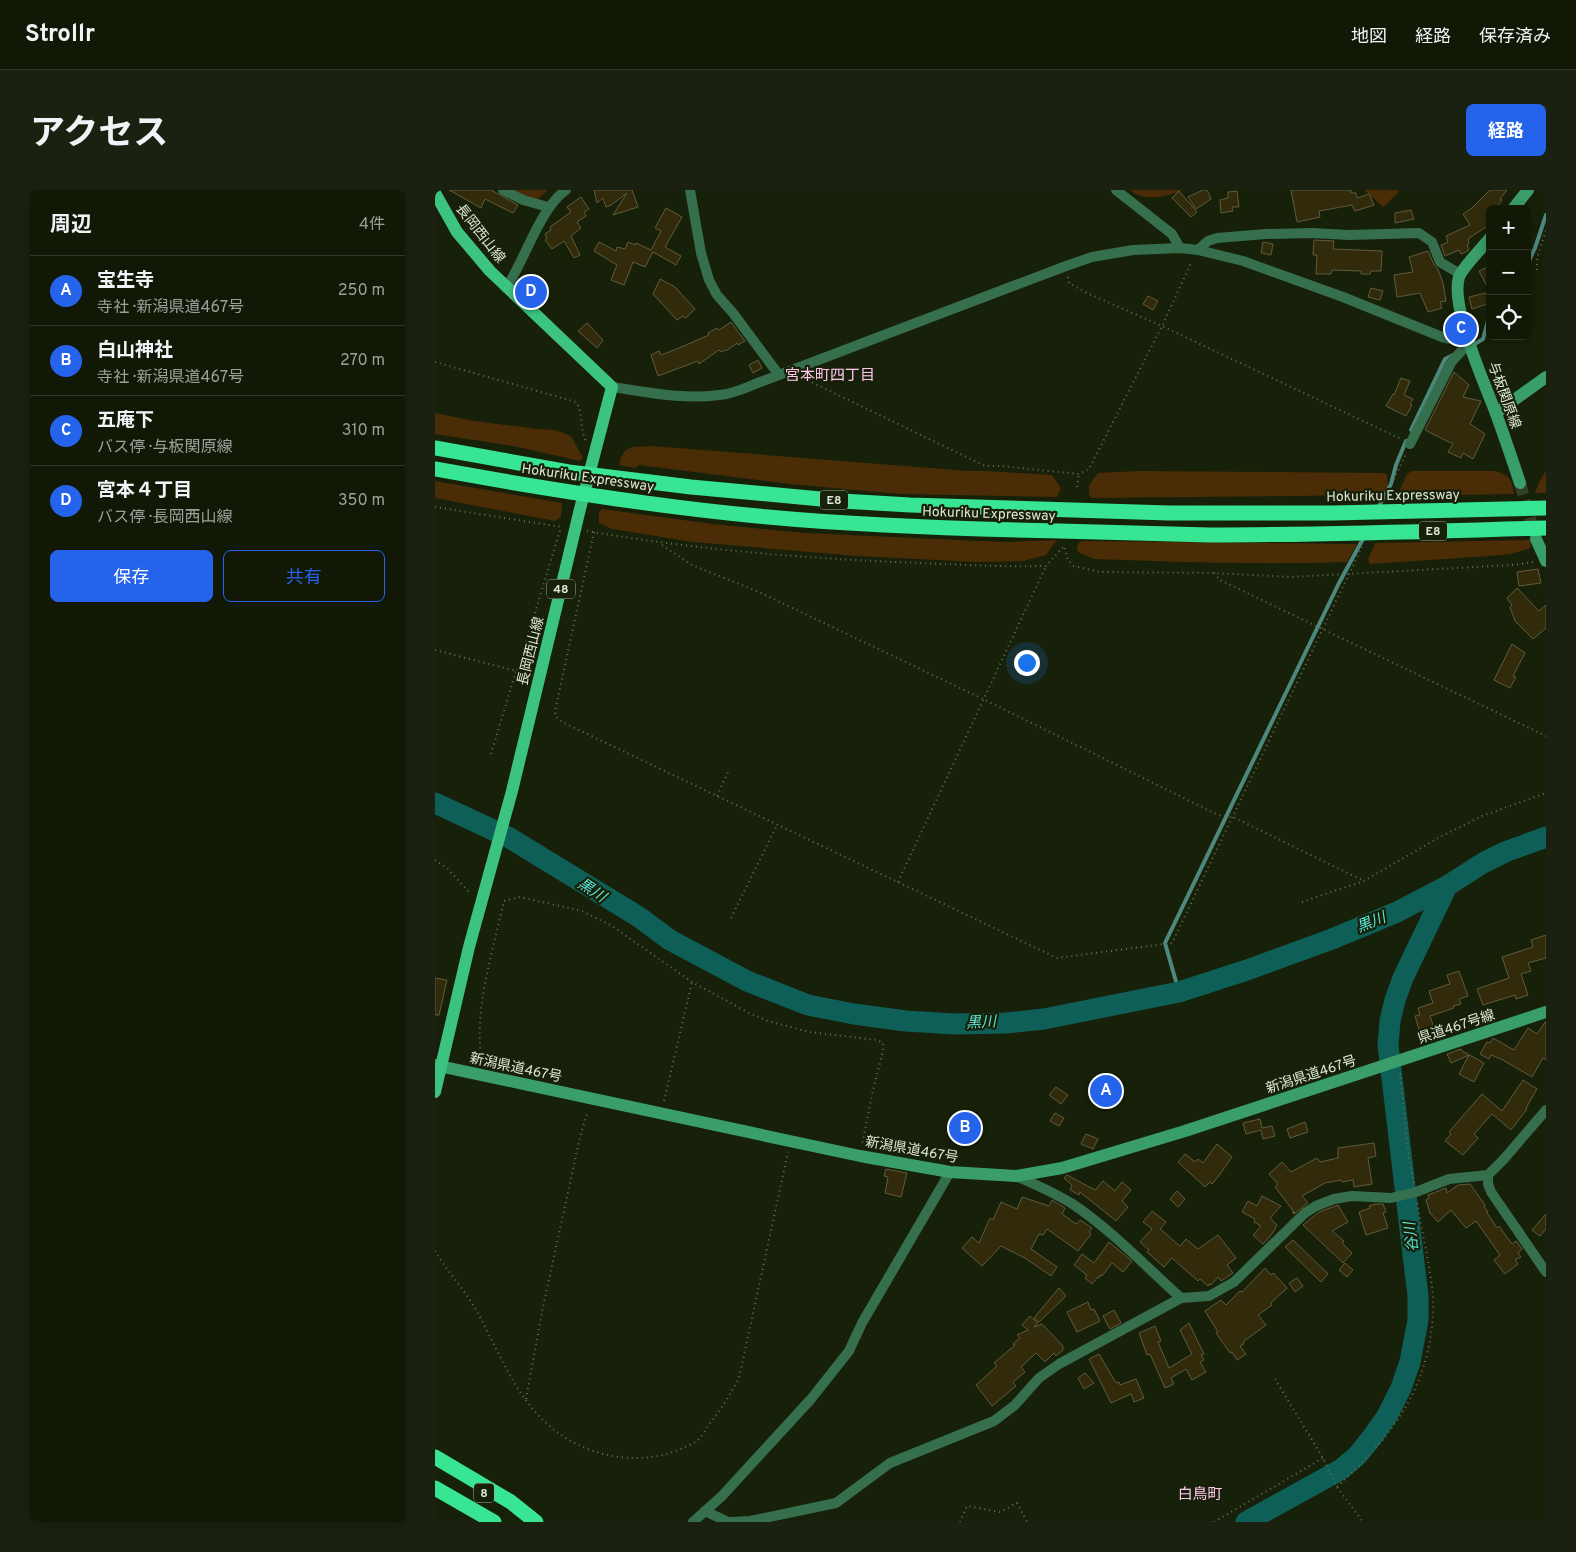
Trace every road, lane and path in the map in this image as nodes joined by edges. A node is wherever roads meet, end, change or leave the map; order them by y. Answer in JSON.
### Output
{"nodes":[{"id":1,"x":503,"y":190,"type":"edge"},
{"id":2,"x":566,"y":190,"type":"edge"},
{"id":3,"x":690,"y":190,"type":"edge"},
{"id":4,"x":1116,"y":190,"type":"edge"},
{"id":5,"x":1528,"y":190,"type":"edge"},
{"id":6,"x":435,"y":193,"type":"edge"},
{"id":7,"x":1516,"y":205,"type":"edge"},
{"id":8,"x":548,"y":207,"type":"junction"},
{"id":9,"x":1546,"y":230,"type":"edge"},
{"id":10,"x":1486,"y":243,"type":"edge"},
{"id":11,"x":1180,"y":248,"type":"junction"},
{"id":12,"x":1198,"y":250,"type":"junction"},
{"id":13,"x":1066,"y":266,"type":"junction"},
{"id":14,"x":1537,"y":270,"type":"dead end"},
{"id":15,"x":1460,"y":274,"type":"junction"},
{"id":16,"x":506,"y":288,"type":"junction"},
{"id":17,"x":1162,"y":326,"type":"junction"},
{"id":18,"x":1469,"y":343,"type":"junction"},
{"id":19,"x":435,"y":362,"type":"edge"},
{"id":20,"x":790,"y":371,"type":"junction"},
{"id":21,"x":779,"y":375,"type":"junction"},
{"id":22,"x":1546,"y":378,"type":"edge"},
{"id":23,"x":612,"y":387,"type":"junction"},
{"id":24,"x":1496,"y":413,"type":"junction"},
{"id":25,"x":1410,"y":444,"type":"junction"},
{"id":26,"x":435,"y":448,"type":"edge"},
{"id":27,"x":594,"y":453,"type":"junction"},
{"id":28,"x":435,"y":469,"type":"edge"},
{"id":29,"x":1079,"y":474,"type":"junction"},
{"id":30,"x":1520,"y":483,"type":"tunnel mouth"},
{"id":31,"x":1077,"y":487,"type":"dead end"},
{"id":32,"x":1382,"y":504,"type":"dead end"},
{"id":33,"x":435,"y":507,"type":"edge"},
{"id":34,"x":1546,"y":508,"type":"edge"},
{"id":35,"x":561,"y":527,"type":"junction"},
{"id":36,"x":575,"y":529,"type":"junction"},
{"id":37,"x":594,"y":532,"type":"junction"},
{"id":38,"x":1541,"y":533,"type":"edge"},
{"id":39,"x":1366,"y":539,"type":"dead end"},
{"id":40,"x":660,"y":543,"type":"junction"},
{"id":41,"x":1546,"y":561,"type":"edge"},
{"id":42,"x":1046,"y":566,"type":"junction"},
{"id":43,"x":1214,"y":573,"type":"junction"},
{"id":44,"x":1349,"y":574,"type":"junction"},
{"id":45,"x":1322,"y":629,"type":"junction"},
{"id":46,"x":435,"y":650,"type":"edge"},
{"id":47,"x":516,"y":671,"type":"junction"},
{"id":48,"x":983,"y":700,"type":"junction"},
{"id":49,"x":1546,"y":736,"type":"edge"},
{"id":50,"x":491,"y":754,"type":"dead end"},
{"id":51,"x":728,"y":772,"type":"dead end"},
{"id":52,"x":1546,"y":793,"type":"edge"},
{"id":53,"x":717,"y":796,"type":"junction"},
{"id":54,"x":1233,"y":817,"type":"junction"},
{"id":55,"x":777,"y":825,"type":"junction"},
{"id":56,"x":435,"y":860,"type":"edge"},
{"id":57,"x":1364,"y":881,"type":"junction"},
{"id":58,"x":898,"y":882,"type":"junction"},
{"id":59,"x":469,"y":892,"type":"dead end"},
{"id":60,"x":1303,"y":902,"type":"dead end"},
{"id":61,"x":731,"y":918,"type":"dead end"},
{"id":62,"x":692,"y":982,"type":"junction"},
{"id":63,"x":1546,"y":1012,"type":"edge"},
{"id":64,"x":1398,"y":1060,"type":"junction"},
{"id":65,"x":438,"y":1066,"type":"edge"},
{"id":66,"x":1376,"y":1069,"type":"joint"},
{"id":67,"x":487,"y":1077,"type":"junction"},
{"id":68,"x":435,"y":1092,"type":"edge"},
{"id":69,"x":592,"y":1099,"type":"junction"},
{"id":70,"x":1546,"y":1110,"type":"edge"},
{"id":71,"x":662,"y":1113,"type":"junction"},
{"id":72,"x":791,"y":1140,"type":"junction"},
{"id":73,"x":860,"y":1156,"type":"junction"},
{"id":74,"x":950,"y":1172,"type":"junction"},
{"id":75,"x":1488,"y":1175,"type":"junction"},
{"id":76,"x":1016,"y":1176,"type":"junction"},
{"id":77,"x":1416,"y":1192,"type":"junction"},
{"id":78,"x":435,"y":1251,"type":"edge"},
{"id":79,"x":1546,"y":1272,"type":"edge"},
{"id":80,"x":1181,"y":1298,"type":"junction"},
{"id":81,"x":1275,"y":1379,"type":"dead end"},
{"id":82,"x":526,"y":1400,"type":"junction"},
{"id":83,"x":435,"y":1457,"type":"edge"},
{"id":84,"x":1323,"y":1458,"type":"junction"},
{"id":85,"x":435,"y":1465,"type":"edge"},
{"id":86,"x":1337,"y":1487,"type":"junction"},
{"id":87,"x":435,"y":1488,"type":"edge"},
{"id":88,"x":705,"y":1511,"type":"junction"},
{"id":89,"x":494,"y":1522,"type":"edge"},
{"id":90,"x":534,"y":1522,"type":"edge"},
{"id":91,"x":693,"y":1522,"type":"edge"},
{"id":92,"x":729,"y":1522,"type":"edge"},
{"id":93,"x":960,"y":1522,"type":"edge"},
{"id":94,"x":1027,"y":1522,"type":"edge"},
{"id":95,"x":1214,"y":1522,"type":"edge"},
{"id":96,"x":1363,"y":1522,"type":"edge"}],
"edges":[{"from":1,"to":8,"type":"street"},
{"from":2,"to":8,"type":"street"},
{"from":3,"to":21,"type":"street"},
{"from":4,"to":11,"type":"street"},
{"from":5,"to":7,"type":"main road"},
{"from":6,"to":16,"type":"main road","name":"長岡西山線"},
{"from":8,"to":16,"type":"street"},
{"from":9,"to":14,"type":"path"},
{"from":10,"to":15,"type":"main road"},
{"from":11,"to":12,"type":"street"},
{"from":11,"to":13,"type":"street"},
{"from":12,"to":15,"type":"street"},
{"from":12,"to":17,"type":"path"},
{"from":12,"to":18,"type":"street"},
{"from":13,"to":17,"type":"path"},
{"from":13,"to":20,"type":"street"},
{"from":15,"to":18,"type":"main road","name":"与板関原線"},
{"from":16,"to":23,"type":"main road","name":"長岡西山線"},
{"from":17,"to":25,"type":"path"},
{"from":17,"to":29,"type":"path"},
{"from":18,"to":24,"type":"main road","name":"与板関原線"},
{"from":18,"to":25,"type":"street"},
{"from":19,"to":27,"type":"path"},
{"from":20,"to":21,"type":"street"},
{"from":20,"to":29,"type":"path"},
{"from":21,"to":23,"type":"street"},
{"from":22,"to":24,"type":"main road"},
{"from":23,"to":27,"type":"main road","name":"長岡西山線","number":"48"},
{"from":24,"to":30,"type":"main road","name":"与板関原線"},
{"from":25,"to":32,"type":"path"},
{"from":26,"to":34,"type":"highway","name":"Hokuriku Expressway","number":"E8"},
{"from":27,"to":36,"type":"main road","name":"長岡西山線","number":"48"},
{"from":28,"to":38,"type":"highway","name":"Hokuriku Expressway","number":"E8"},
{"from":29,"to":31,"type":"path"},
{"from":33,"to":35,"type":"path"},
{"from":35,"to":36,"type":"path"},
{"from":35,"to":47,"type":"path"},
{"from":36,"to":37,"type":"path"},
{"from":36,"to":65,"type":"main road","name":"長岡西山線","number":"48"},
{"from":37,"to":40,"type":"path"},
{"from":37,"to":53,"type":"path"},
{"from":38,"to":41,"type":"main road"},
{"from":39,"to":44,"type":"path"},
{"from":40,"to":42,"type":"path"},
{"from":40,"to":48,"type":"path"},
{"from":41,"to":44,"type":"path"},
{"from":42,"to":43,"type":"path"},
{"from":42,"to":48,"type":"path"},
{"from":43,"to":44,"type":"path"},
{"from":43,"to":45,"type":"path"},
{"from":44,"to":45,"type":"path"},
{"from":45,"to":49,"type":"path"},
{"from":45,"to":54,"type":"path"},
{"from":46,"to":47,"type":"path"},
{"from":47,"to":50,"type":"path"},
{"from":48,"to":54,"type":"path"},
{"from":48,"to":58,"type":"path"},
{"from":51,"to":53,"type":"path"},
{"from":52,"to":57,"type":"path"},
{"from":53,"to":55,"type":"path"},
{"from":54,"to":57,"type":"path"},
{"from":54,"to":58,"type":"path"},
{"from":55,"to":58,"type":"path"},
{"from":55,"to":61,"type":"path"},
{"from":56,"to":59,"type":"path"},
{"from":57,"to":60,"type":"path"},
{"from":62,"to":67,"type":"path"},
{"from":62,"to":71,"type":"path"},
{"from":62,"to":73,"type":"path"},
{"from":63,"to":64,"type":"main road","name":"県道467号線"},
{"from":64,"to":66,"type":"main road","name":"県道467号線"},
{"from":64,"to":77,"type":"path"},
{"from":65,"to":67,"type":"main road","name":"新潟県道467号"},
{"from":65,"to":68,"type":"main road","name":"長岡西山線","number":"48"},
{"from":66,"to":76,"type":"main road","name":"新潟県道467号"},
{"from":67,"to":69,"type":"main road","name":"新潟県道467号"},
{"from":69,"to":71,"type":"main road","name":"新潟県道467号"},
{"from":69,"to":82,"type":"path"},
{"from":70,"to":75,"type":"street"},
{"from":71,"to":72,"type":"main road","name":"新潟県道467号"},
{"from":72,"to":73,"type":"main road","name":"新潟県道467号"},
{"from":72,"to":82,"type":"path"},
{"from":73,"to":74,"type":"main road","name":"新潟県道467号"},
{"from":74,"to":76,"type":"main road","name":"新潟県道467号"},
{"from":74,"to":88,"type":"street"},
{"from":75,"to":77,"type":"street"},
{"from":75,"to":79,"type":"street"},
{"from":76,"to":80,"type":"street"},
{"from":77,"to":80,"type":"street"},
{"from":77,"to":86,"type":"path"},
{"from":78,"to":82,"type":"path"},
{"from":80,"to":92,"type":"street"},
{"from":81,"to":84,"type":"path"},
{"from":83,"to":90,"type":"highway"},
{"from":84,"to":86,"type":"path"},
{"from":84,"to":95,"type":"path"},
{"from":85,"to":90,"type":"highway","number":"8"},
{"from":86,"to":96,"type":"path"},
{"from":87,"to":89,"type":"highway","number":"8"},
{"from":88,"to":91,"type":"street"},
{"from":88,"to":92,"type":"street"},
{"from":93,"to":94,"type":"path"}]}
